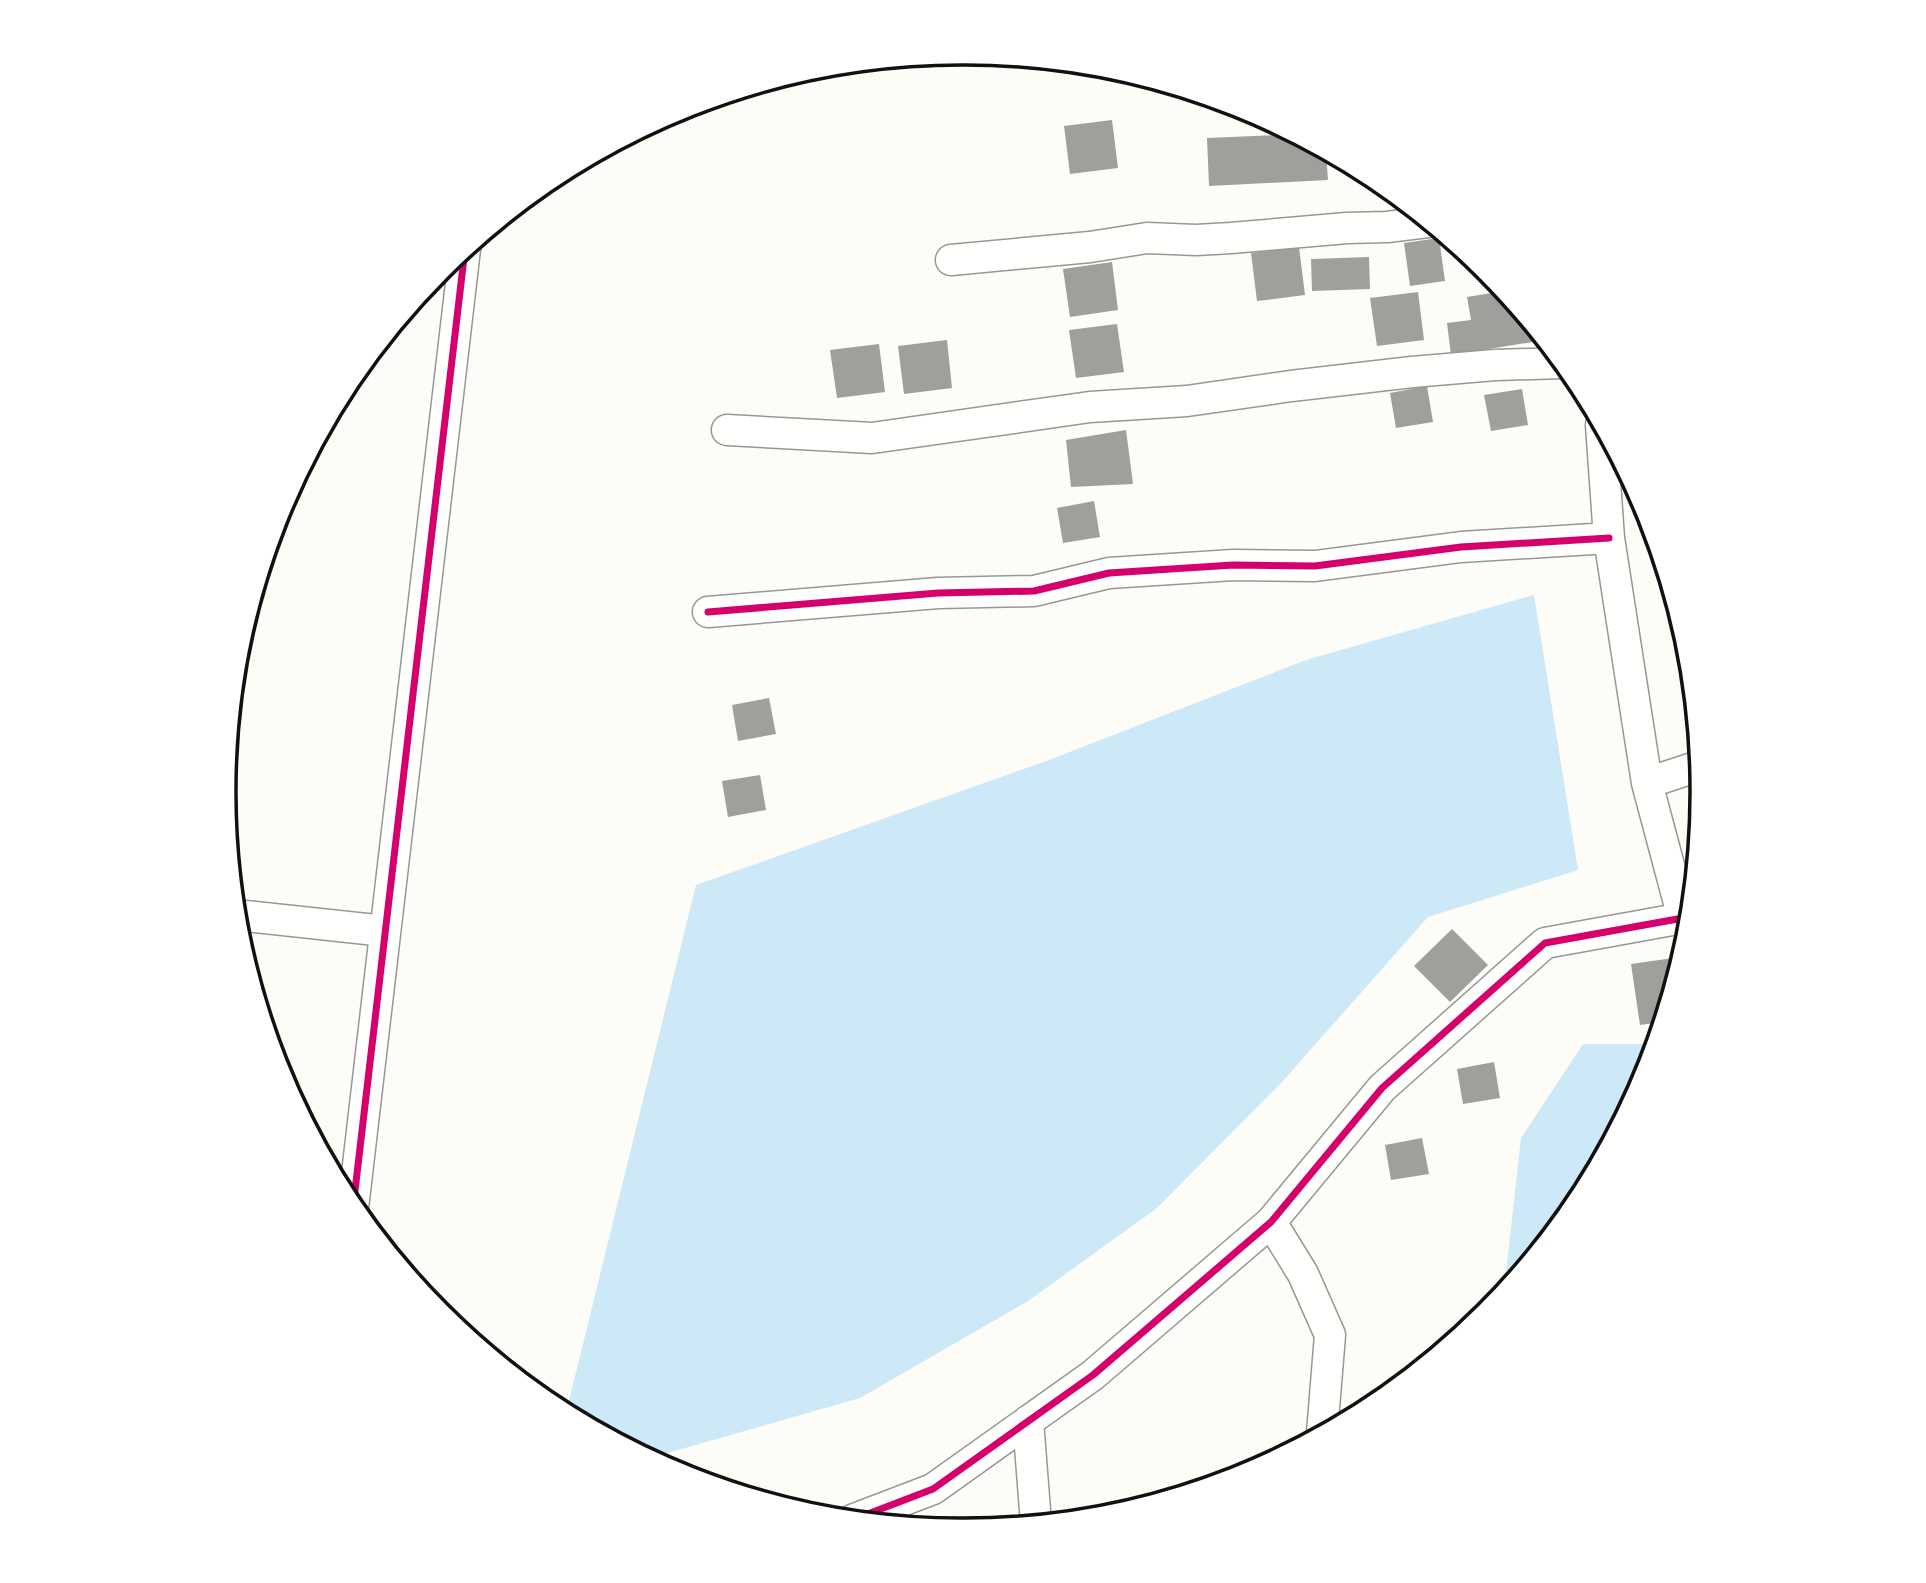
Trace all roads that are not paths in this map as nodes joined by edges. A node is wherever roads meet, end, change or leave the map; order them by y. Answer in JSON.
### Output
{"nodes":[{"id":1,"x":1416,"y":224,"type":"edge"},
{"id":2,"x":951,"y":260,"type":"dead end"},
{"id":3,"x":463,"y":265,"type":"edge"},
{"id":4,"x":1550,"y":363,"type":"edge"},
{"id":5,"x":727,"y":430,"type":"dead end"},
{"id":6,"x":1603,"y":447,"type":"edge"},
{"id":7,"x":1609,"y":538,"type":"junction"},
{"id":8,"x":708,"y":612,"type":"dead end"},
{"id":9,"x":1689,"y":769,"type":"edge"},
{"id":10,"x":1647,"y":783,"type":"junction"},
{"id":11,"x":1681,"y":902,"type":"edge"},
{"id":12,"x":247,"y":916,"type":"edge"},
{"id":13,"x":1678,"y":919,"type":"edge"},
{"id":14,"x":385,"y":932,"type":"junction"},
{"id":15,"x":355,"y":1189,"type":"edge"},
{"id":16,"x":1271,"y":1222,"type":"junction"},
{"id":17,"x":1028,"y":1421,"type":"junction"},
{"id":18,"x":1323,"y":1423,"type":"edge"},
{"id":19,"x":872,"y":1512,"type":"edge"},
{"id":20,"x":1035,"y":1514,"type":"edge"}],
"edges":[{"from":1,"to":2,"type":"street"},
{"from":3,"to":14,"type":"street"},
{"from":4,"to":5,"type":"street"},
{"from":6,"to":7,"type":"street"},
{"from":7,"to":8,"type":"street"},
{"from":7,"to":10,"type":"street"},
{"from":9,"to":10,"type":"street"},
{"from":10,"to":11,"type":"street"},
{"from":12,"to":14,"type":"street"},
{"from":13,"to":16,"type":"street"},
{"from":14,"to":15,"type":"street"},
{"from":16,"to":17,"type":"street"},
{"from":16,"to":18,"type":"street"},
{"from":17,"to":19,"type":"street"},
{"from":17,"to":20,"type":"street"}]}
